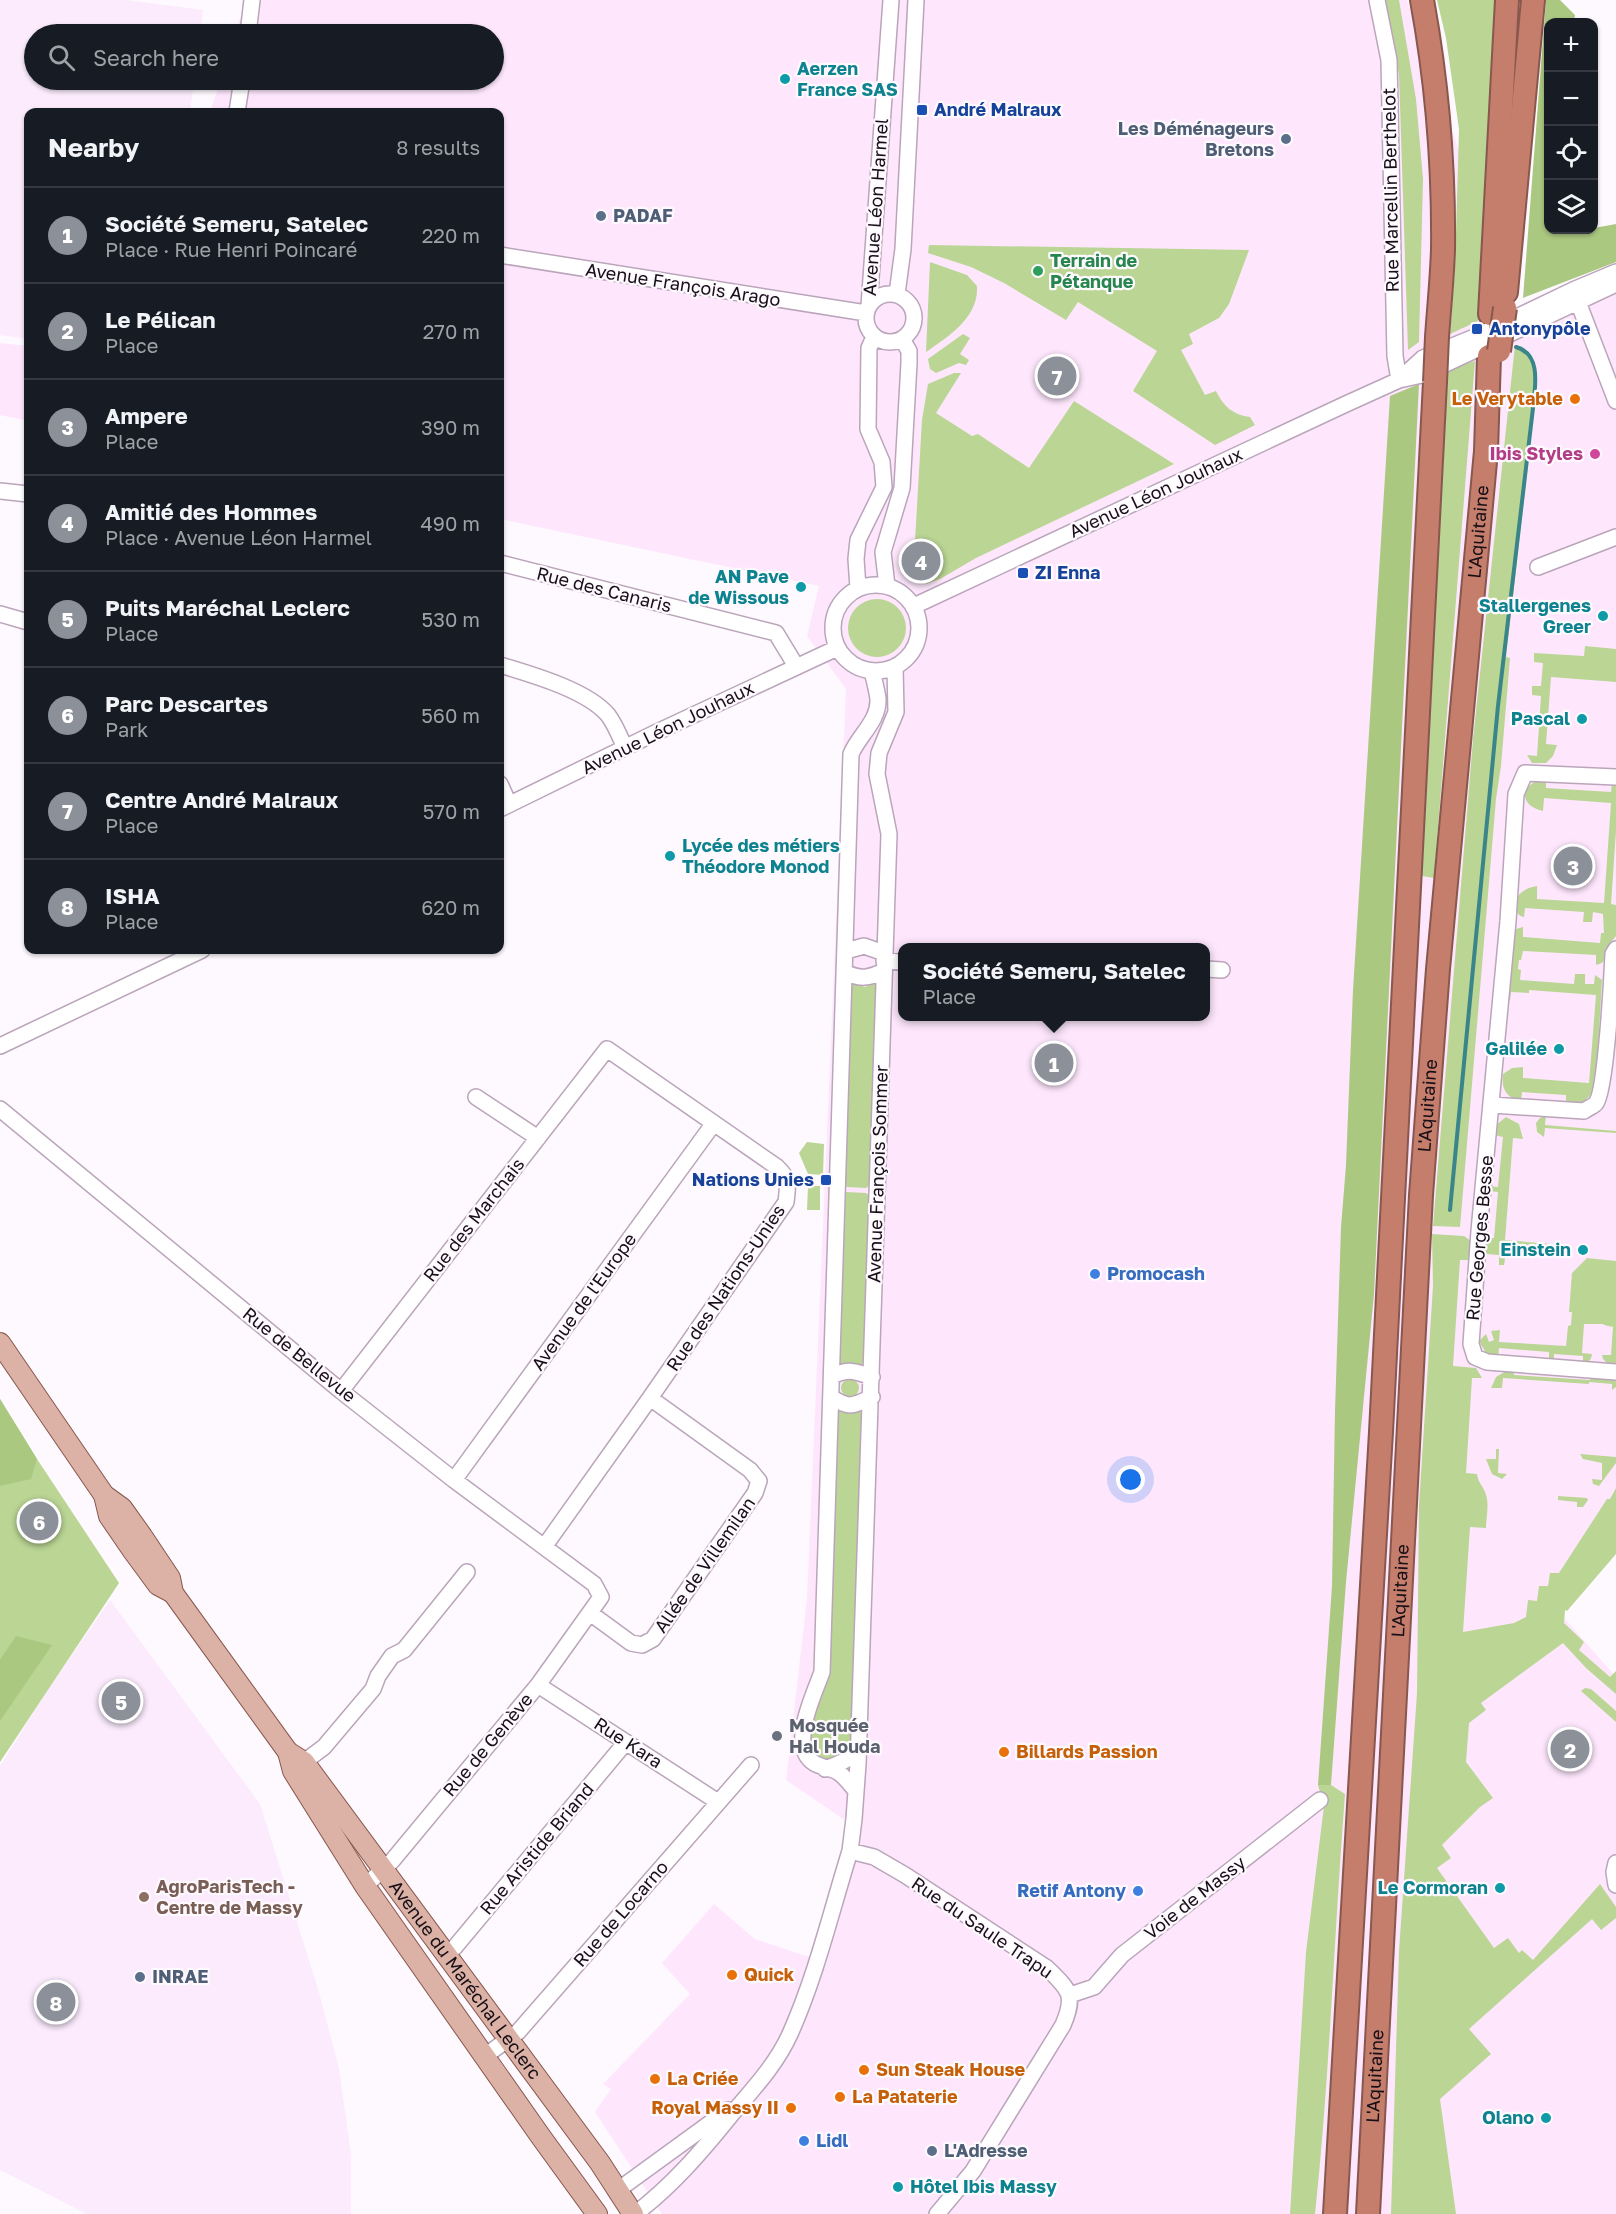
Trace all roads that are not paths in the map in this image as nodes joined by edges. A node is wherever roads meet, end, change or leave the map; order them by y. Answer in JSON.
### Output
{"nodes":[{"id":1,"x":252,"y":0,"type":"edge"},
{"id":2,"x":891,"y":0,"type":"edge"},
{"id":3,"x":916,"y":0,"type":"edge"},
{"id":4,"x":1377,"y":0,"type":"edge"},
{"id":5,"x":1422,"y":0,"type":"edge"},
{"id":6,"x":1507,"y":0,"type":"edge"},
{"id":7,"x":1533,"y":0,"type":"edge"},
{"id":8,"x":249,"y":24,"type":"edge"},
{"id":9,"x":240,"y":90,"type":"edge"},
{"id":10,"x":238,"y":108,"type":"edge"},
{"id":11,"x":504,"y":256,"type":"edge"},
{"id":12,"x":1616,"y":272,"type":"edge"},
{"id":13,"x":1616,"y":284,"type":"edge"},
{"id":14,"x":897,"y":294,"type":"junction"},
{"id":15,"x":1576,"y":296,"type":"junction"},
{"id":16,"x":867,"y":309,"type":"junction"},
{"id":17,"x":1498,"y":311,"type":"junction"},
{"id":18,"x":874,"y":337,"type":"junction"},
{"id":19,"x":902,"y":339,"type":"junction"},
{"id":20,"x":1399,"y":380,"type":"junction"},
{"id":21,"x":1616,"y":401,"type":"edge"},
{"id":22,"x":0,"y":491,"type":"edge"},
{"id":23,"x":24,"y":494,"type":"edge"},
{"id":24,"x":1616,"y":537,"type":"edge"},
{"id":25,"x":504,"y":564,"type":"edge"},
{"id":26,"x":1538,"y":567,"type":"dead end"},
{"id":27,"x":887,"y":586,"type":"junction"},
{"id":28,"x":858,"y":588,"type":"junction"},
{"id":29,"x":914,"y":606,"type":"junction"},
{"id":30,"x":0,"y":614,"type":"edge"},
{"id":31,"x":24,"y":621,"type":"edge"},
{"id":32,"x":837,"y":648,"type":"junction"},
{"id":33,"x":504,"y":666,"type":"edge"},
{"id":34,"x":796,"y":666,"type":"junction"},
{"id":35,"x":895,"y":667,"type":"junction"},
{"id":36,"x":872,"y":671,"type":"junction"},
{"id":37,"x":625,"y":748,"type":"junction"},
{"id":38,"x":1616,"y":777,"type":"edge"},
{"id":39,"x":504,"y":807,"type":"edge"},
{"id":40,"x":1616,"y":949,"type":"edge"},
{"id":41,"x":846,"y":951,"type":"junction"},
{"id":42,"x":194,"y":954,"type":"edge"},
{"id":43,"x":884,"y":962,"type":"junction"},
{"id":44,"x":898,"y":962,"type":"edge"},
{"id":45,"x":1210,"y":969,"type":"edge"},
{"id":46,"x":1222,"y":970,"type":"dead end"},
{"id":47,"x":845,"y":972,"type":"junction"},
{"id":48,"x":0,"y":1046,"type":"edge"},
{"id":49,"x":607,"y":1048,"type":"joint"},
{"id":50,"x":476,"y":1097,"type":"dead end"},
{"id":51,"x":1492,"y":1105,"type":"junction"},
{"id":52,"x":0,"y":1109,"type":"edge"},
{"id":53,"x":714,"y":1123,"type":"junction"},
{"id":54,"x":538,"y":1138,"type":"junction"},
{"id":55,"x":0,"y":1343,"type":"edge"},
{"id":56,"x":1616,"y":1372,"type":"edge"},
{"id":57,"x":832,"y":1376,"type":"junction"},
{"id":58,"x":872,"y":1377,"type":"junction"},
{"id":59,"x":341,"y":1390,"type":"junction"},
{"id":60,"x":831,"y":1396,"type":"junction"},
{"id":61,"x":650,"y":1398,"type":"junction"},
{"id":62,"x":872,"y":1398,"type":"junction"},
{"id":63,"x":454,"y":1480,"type":"junction"},
{"id":64,"x":544,"y":1547,"type":"junction"},
{"id":65,"x":467,"y":1572,"type":"dead end"},
{"id":66,"x":601,"y":1597,"type":"joint"},
{"id":67,"x":590,"y":1613,"type":"junction"},
{"id":68,"x":538,"y":1685,"type":"junction"},
{"id":69,"x":626,"y":1742,"type":"junction"},
{"id":70,"x":859,"y":1742,"type":"junction"},
{"id":71,"x":296,"y":1757,"type":"junction"},
{"id":72,"x":858,"y":1764,"type":"junction"},
{"id":73,"x":751,"y":1765,"type":"dead end"},
{"id":74,"x":831,"y":1770,"type":"junction"},
{"id":75,"x":856,"y":1791,"type":"junction"},
{"id":76,"x":1320,"y":1800,"type":"dead end"},
{"id":77,"x":718,"y":1802,"type":"junction"},
{"id":78,"x":850,"y":1851,"type":"junction"},
{"id":79,"x":1616,"y":1863,"type":"edge"},
{"id":80,"x":384,"y":1869,"type":"junction"},
{"id":81,"x":1616,"y":1885,"type":"edge"},
{"id":82,"x":365,"y":1886,"type":"junction"},
{"id":83,"x":445,"y":1954,"type":"junction"},
{"id":84,"x":1070,"y":1995,"type":"junction"},
{"id":85,"x":509,"y":2039,"type":"junction"},
{"id":86,"x":485,"y":2056,"type":"junction"},
{"id":87,"x":747,"y":2096,"type":"junction"},
{"id":88,"x":1337,"y":2167,"type":"junction"},
{"id":89,"x":618,"y":2190,"type":"junction"},
{"id":90,"x":591,"y":2212,"type":"edge"},
{"id":91,"x":634,"y":2214,"type":"edge"},
{"id":92,"x":937,"y":2214,"type":"edge"},
{"id":93,"x":1322,"y":2214,"type":"edge"},
{"id":94,"x":1335,"y":2214,"type":"edge"},
{"id":95,"x":1368,"y":2214,"type":"edge"}],
"edges":[{"from":1,"to":8,"type":"street"},
{"from":2,"to":16,"type":"street","name":"Avenue Léon Harmel"},
{"from":3,"to":14,"type":"street","name":"Avenue Léon Harmel"},
{"from":4,"to":20,"type":"street","name":"Rue Marcellin Berthelot"},
{"from":5,"to":88,"type":"highway","name":"L'Aquitaine","bridge":true},
{"from":6,"to":17,"type":"highway"},
{"from":7,"to":17,"type":"highway"},
{"from":9,"to":10,"type":"street"},
{"from":11,"to":16,"type":"street","name":"Avenue François Arago"},
{"from":12,"to":15,"type":"street","name":"Avenue Léon Jouhaux"},
{"from":13,"to":15,"type":"street","name":"Avenue Léon Jouhaux"},
{"from":14,"to":16,"type":"street"},
{"from":14,"to":19,"type":"street"},
{"from":15,"to":20,"type":"street","name":"Avenue Léon Jouhaux"},
{"from":15,"to":21,"type":"street"},
{"from":16,"to":18,"type":"street"},
{"from":17,"to":95,"type":"highway","name":"L'Aquitaine","bridge":true},
{"from":18,"to":19,"type":"street"},
{"from":18,"to":28,"type":"street"},
{"from":19,"to":27,"type":"street"},
{"from":20,"to":29,"type":"street","name":"Avenue Léon Jouhaux"},
{"from":22,"to":23,"type":"street"},
{"from":24,"to":26,"type":"street"},
{"from":25,"to":34,"type":"street","name":"Rue des Canaris"},
{"from":27,"to":28,"type":"street"},
{"from":27,"to":29,"type":"street"},
{"from":28,"to":32,"type":"street"},
{"from":29,"to":35,"type":"street"},
{"from":30,"to":31,"type":"street"},
{"from":32,"to":34,"type":"street","name":"Avenue Léon Jouhaux"},
{"from":32,"to":36,"type":"street"},
{"from":33,"to":37,"type":"street"},
{"from":34,"to":37,"type":"street","name":"Avenue Léon Jouhaux"},
{"from":35,"to":36,"type":"street"},
{"from":35,"to":43,"type":"street","name":"Avenue François Sommer"},
{"from":36,"to":41,"type":"street"},
{"from":37,"to":39,"type":"street","name":"Avenue Léon Jouhaux"},
{"from":38,"to":51,"type":"street","name":"Rue Georges Besse"},
{"from":40,"to":51,"type":"street"},
{"from":41,"to":43,"type":"street"},
{"from":41,"to":47,"type":"street"},
{"from":42,"to":48,"type":"street"},
{"from":43,"to":44,"type":"street"},
{"from":43,"to":47,"type":"street"},
{"from":43,"to":58,"type":"street","name":"Avenue François Sommer"},
{"from":45,"to":46,"type":"street"},
{"from":47,"to":57,"type":"street"},
{"from":49,"to":53,"type":"street","name":"Rue des Nations-Unies"},
{"from":49,"to":54,"type":"street","name":"Rue des Marchais"},
{"from":50,"to":54,"type":"street"},
{"from":51,"to":56,"type":"street","name":"Rue Georges Besse"},
{"from":52,"to":59,"type":"street","name":"Rue de Bellevue"},
{"from":53,"to":61,"type":"street","name":"Rue des Nations-Unies"},
{"from":53,"to":63,"type":"street","name":"Avenue de l'Europe"},
{"from":54,"to":59,"type":"street","name":"Rue des Marchais"},
{"from":55,"to":71,"type":"main road","name":"Avenue du Maréchal Leclerc"},
{"from":57,"to":58,"type":"street"},
{"from":57,"to":60,"type":"street"},
{"from":58,"to":62,"type":"street"},
{"from":59,"to":63,"type":"street","name":"Rue de Bellevue"},
{"from":60,"to":62,"type":"street"},
{"from":60,"to":74,"type":"street"},
{"from":61,"to":64,"type":"street","name":"Rue des Nations-Unies"},
{"from":61,"to":67,"type":"street","name":"Allée de Villemilan"},
{"from":62,"to":70,"type":"street"},
{"from":63,"to":64,"type":"street","name":"Rue de Bellevue"},
{"from":64,"to":66,"type":"street","name":"Rue de Bellevue"},
{"from":65,"to":71,"type":"street"},
{"from":66,"to":67,"type":"street","name":"Rue de Genève"},
{"from":67,"to":68,"type":"street","name":"Rue de Genève"},
{"from":68,"to":69,"type":"street","name":"Rue Kara"},
{"from":68,"to":80,"type":"street","name":"Rue de Genève"},
{"from":69,"to":77,"type":"street","name":"Rue Kara"},
{"from":69,"to":83,"type":"street","name":"Rue Aristide Briand"},
{"from":70,"to":72,"type":"street"},
{"from":70,"to":74,"type":"street"},
{"from":71,"to":80,"type":"main road","name":"Avenue du Maréchal Leclerc"},
{"from":71,"to":82,"type":"main road","name":"Avenue du Maréchal Leclerc"},
{"from":72,"to":74,"type":"street"},
{"from":72,"to":75,"type":"street"},
{"from":73,"to":77,"type":"street","name":"Rue de Locarno"},
{"from":74,"to":75,"type":"street"},
{"from":75,"to":78,"type":"street"},
{"from":76,"to":84,"type":"street","name":"Voie de Massy"},
{"from":77,"to":85,"type":"street","name":"Rue de Locarno"},
{"from":78,"to":84,"type":"street","name":"Rue du Saule Trapu"},
{"from":78,"to":87,"type":"street"},
{"from":79,"to":81,"type":"street"},
{"from":80,"to":82,"type":"street","name":"Rue de Genève"},
{"from":80,"to":83,"type":"main road","name":"Avenue du Maréchal Leclerc"},
{"from":82,"to":86,"type":"main road","name":"Avenue du Maréchal Leclerc"},
{"from":83,"to":85,"type":"main road","name":"Avenue du Maréchal Leclerc"},
{"from":84,"to":92,"type":"street"},
{"from":85,"to":86,"type":"street","name":"Rue de Locarno"},
{"from":85,"to":89,"type":"main road","name":"Avenue du Maréchal Leclerc"},
{"from":86,"to":90,"type":"main road","name":"Avenue du Maréchal Leclerc"},
{"from":87,"to":89,"type":"street"},
{"from":87,"to":91,"type":"street"},
{"from":88,"to":93,"type":"highway"},
{"from":88,"to":94,"type":"highway","name":"L'Aquitaine"},
{"from":89,"to":90,"type":"main road"},
{"from":89,"to":91,"type":"main road","name":"Avenue du Maréchal Leclerc"}]}
